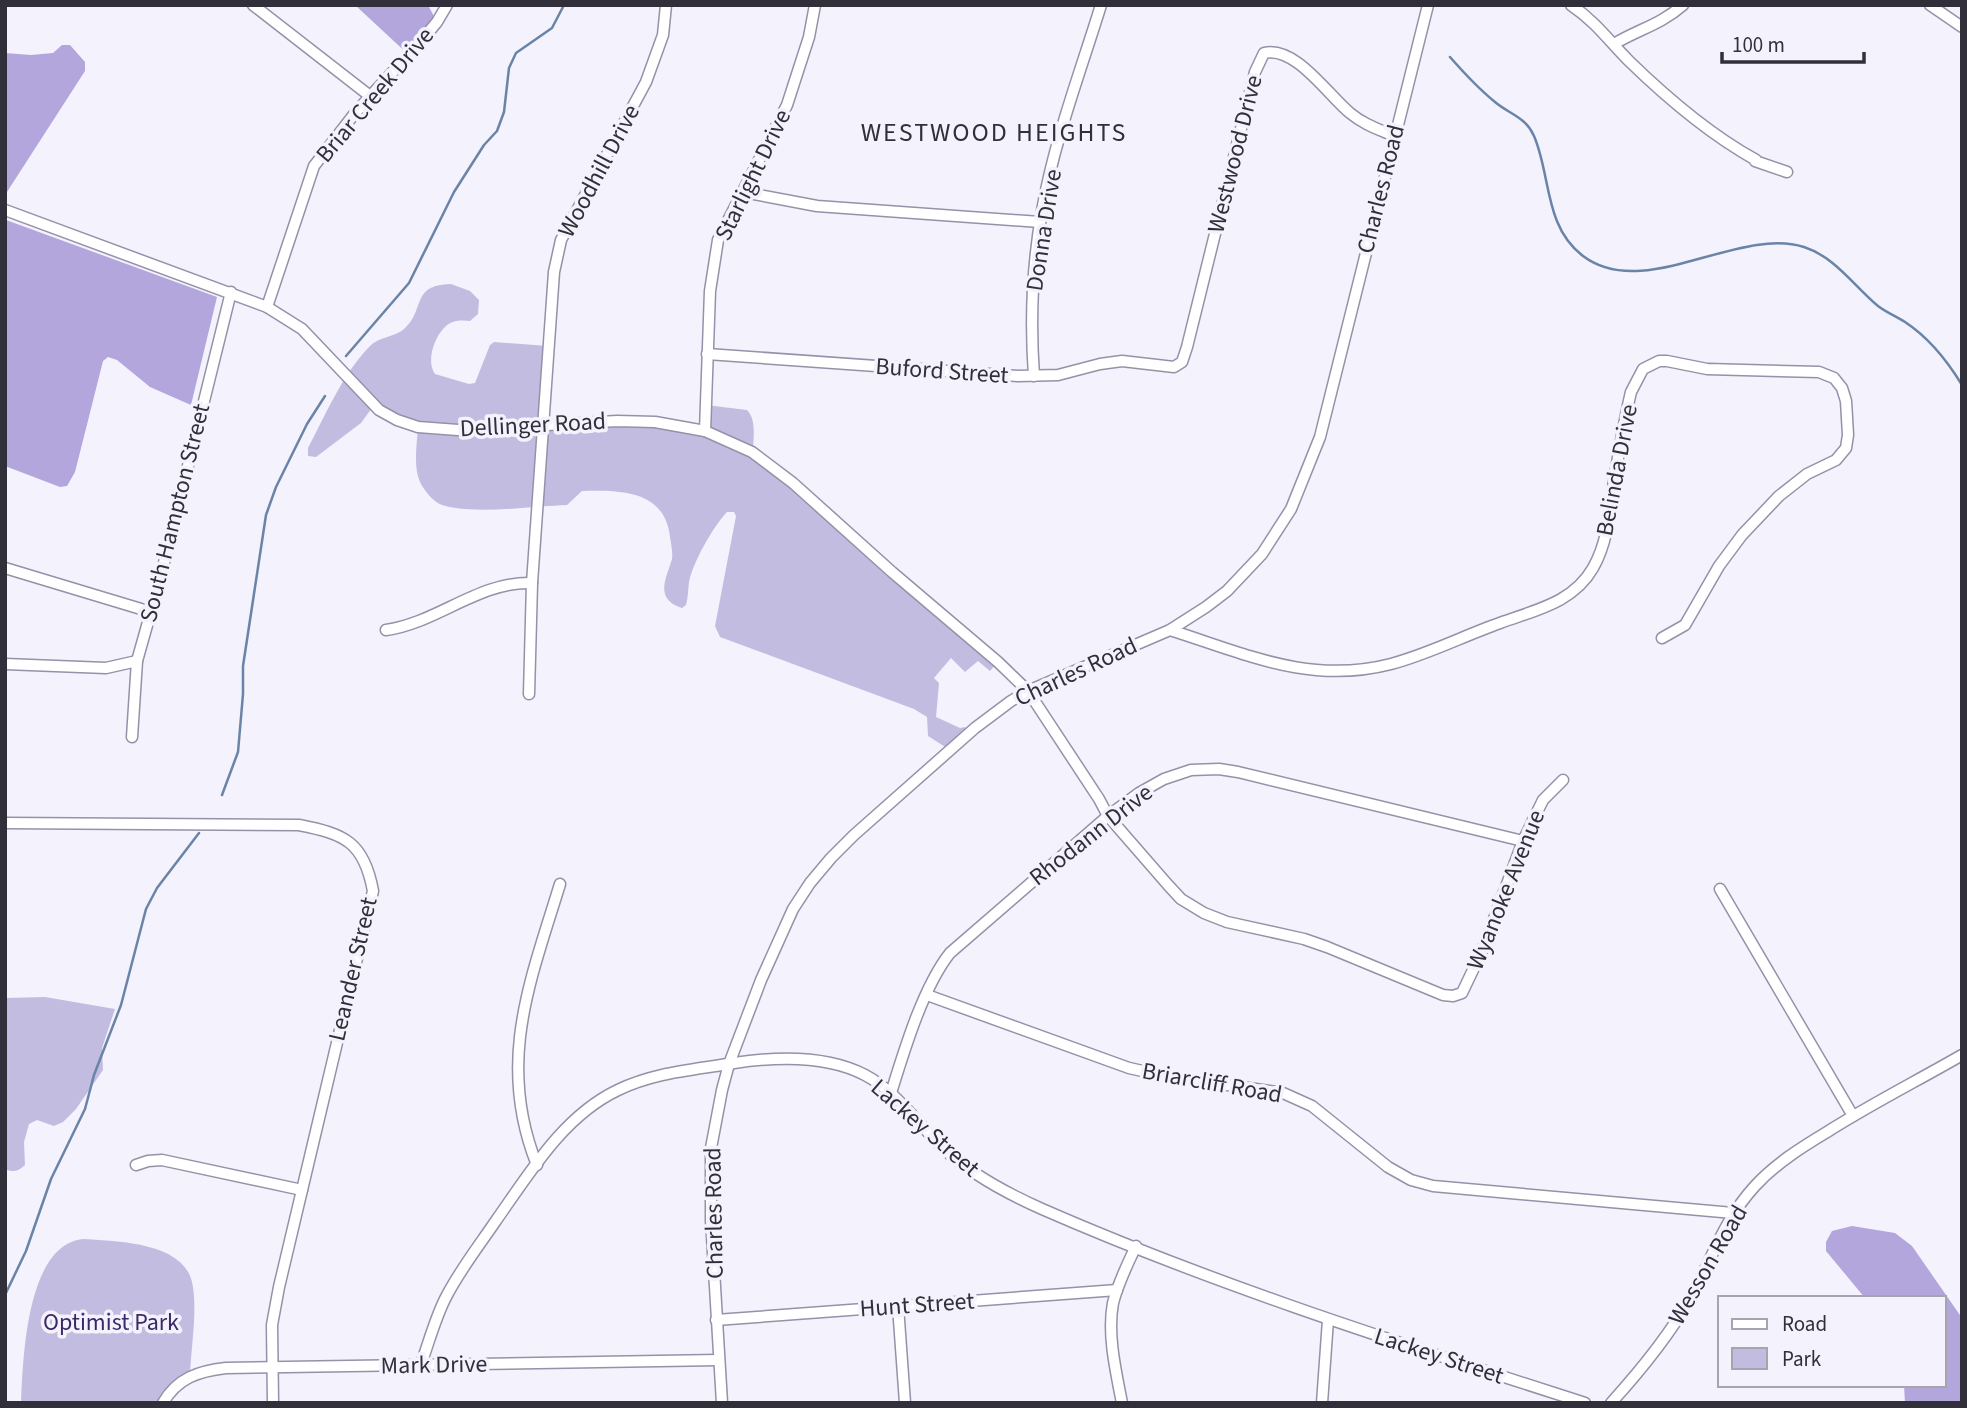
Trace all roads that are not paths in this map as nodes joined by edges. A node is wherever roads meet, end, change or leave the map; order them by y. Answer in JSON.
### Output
{"nodes":[{"id":1,"x":253,"y":5,"type":"edge"},
{"id":2,"x":447,"y":5,"type":"edge"},
{"id":3,"x":666,"y":5,"type":"edge"},
{"id":4,"x":815,"y":5,"type":"edge"},
{"id":5,"x":1101,"y":5,"type":"edge"},
{"id":6,"x":1427,"y":5,"type":"edge"},
{"id":7,"x":1572,"y":5,"type":"edge"},
{"id":8,"x":1683,"y":5,"type":"edge"},
{"id":9,"x":1930,"y":5,"type":"edge"},
{"id":10,"x":1962,"y":27,"type":"edge"},
{"id":11,"x":1614,"y":44,"type":"junction"},
{"id":12,"x":370,"y":96,"type":"junction"},
{"id":13,"x":1394,"y":136,"type":"junction"},
{"id":14,"x":1787,"y":172,"type":"dead end"},
{"id":15,"x":743,"y":192,"type":"junction"},
{"id":16,"x":5,"y":209,"type":"edge"},
{"id":17,"x":1040,"y":222,"type":"junction"},
{"id":18,"x":231,"y":292,"type":"junction"},
{"id":19,"x":267,"y":307,"type":"junction"},
{"id":20,"x":707,"y":354,"type":"junction"},
{"id":21,"x":1174,"y":367,"type":"joint"},
{"id":22,"x":1034,"y":376,"type":"junction"},
{"id":23,"x":542,"y":425,"type":"junction"},
{"id":24,"x":705,"y":431,"type":"junction"},
{"id":25,"x":5,"y":568,"type":"edge"},
{"id":26,"x":531,"y":583,"type":"junction"},
{"id":27,"x":151,"y":612,"type":"junction"},
{"id":28,"x":386,"y":630,"type":"dead end"},
{"id":29,"x":1170,"y":630,"type":"junction"},
{"id":30,"x":1662,"y":638,"type":"dead end"},
{"id":31,"x":137,"y":661,"type":"junction"},
{"id":32,"x":5,"y":664,"type":"edge"},
{"id":33,"x":1028,"y":691,"type":"junction"},
{"id":34,"x":529,"y":694,"type":"dead end"},
{"id":35,"x":132,"y":737,"type":"dead end"},
{"id":36,"x":1563,"y":780,"type":"dead end"},
{"id":37,"x":1108,"y":816,"type":"junction"},
{"id":38,"x":5,"y":823,"type":"edge"},
{"id":39,"x":1523,"y":841,"type":"junction"},
{"id":40,"x":560,"y":884,"type":"dead end"},
{"id":41,"x":1720,"y":889,"type":"dead end"},
{"id":42,"x":927,"y":995,"type":"junction"},
{"id":43,"x":1962,"y":1055,"type":"edge"},
{"id":44,"x":729,"y":1064,"type":"junction"},
{"id":45,"x":891,"y":1093,"type":"junction"},
{"id":46,"x":1853,"y":1116,"type":"junction"},
{"id":47,"x":537,"y":1165,"type":"junction"},
{"id":48,"x":136,"y":1166,"type":"dead end"},
{"id":49,"x":302,"y":1190,"type":"junction"},
{"id":50,"x":1733,"y":1213,"type":"junction"},
{"id":51,"x":1136,"y":1246,"type":"junction"},
{"id":52,"x":1117,"y":1290,"type":"junction"},
{"id":53,"x":898,"y":1306,"type":"junction"},
{"id":54,"x":716,"y":1320,"type":"junction"},
{"id":55,"x":1328,"y":1320,"type":"junction"},
{"id":56,"x":719,"y":1360,"type":"junction"},
{"id":57,"x":421,"y":1364,"type":"junction"},
{"id":58,"x":272,"y":1367,"type":"junction"},
{"id":59,"x":163,"y":1403,"type":"edge"},
{"id":60,"x":273,"y":1403,"type":"edge"},
{"id":61,"x":722,"y":1403,"type":"edge"},
{"id":62,"x":905,"y":1403,"type":"edge"},
{"id":63,"x":1122,"y":1403,"type":"edge"},
{"id":64,"x":1322,"y":1403,"type":"edge"},
{"id":65,"x":1585,"y":1403,"type":"edge"},
{"id":66,"x":1611,"y":1403,"type":"edge"}],
"edges":[{"from":1,"to":12,"type":"street"},
{"from":2,"to":12,"type":"street","name":"Briar Creek Drive"},
{"from":3,"to":23,"type":"street","name":"Woodhill Drive"},
{"from":4,"to":15,"type":"street","name":"Starlight Drive"},
{"from":5,"to":17,"type":"street","name":"Donna Drive"},
{"from":6,"to":13,"type":"street","name":"Charles Road"},
{"from":7,"to":11,"type":"street"},
{"from":8,"to":11,"type":"street"},
{"from":9,"to":10,"type":"street"},
{"from":11,"to":14,"type":"street"},
{"from":12,"to":19,"type":"street","name":"Briar Creek Drive"},
{"from":13,"to":21,"type":"street","name":"Westwood Drive"},
{"from":13,"to":29,"type":"street","name":"Charles Road"},
{"from":15,"to":17,"type":"street"},
{"from":15,"to":20,"type":"street","name":"Starlight Drive"},
{"from":16,"to":18,"type":"street","name":"Dellinger Road"},
{"from":17,"to":22,"type":"street","name":"Donna Drive"},
{"from":18,"to":19,"type":"street","name":"Dellinger Road"},
{"from":18,"to":27,"type":"street","name":"South Hampton Street"},
{"from":19,"to":23,"type":"street","name":"Dellinger Road"},
{"from":20,"to":22,"type":"street","name":"Buford Street"},
{"from":20,"to":24,"type":"street","name":"Starlight Drive"},
{"from":21,"to":22,"type":"street","name":"Buford Street"},
{"from":23,"to":24,"type":"street","name":"Dellinger Road"},
{"from":23,"to":26,"type":"street","name":"Woodhill Drive"},
{"from":24,"to":33,"type":"street","name":"Dellinger Road"},
{"from":25,"to":27,"type":"street"},
{"from":26,"to":28,"type":"street"},
{"from":26,"to":34,"type":"street","name":"Woodhill Drive"},
{"from":27,"to":31,"type":"street","name":"South Hampton Street"},
{"from":29,"to":30,"type":"street","name":"Belinda Drive"},
{"from":29,"to":33,"type":"street","name":"Charles Road"},
{"from":31,"to":32,"type":"street"},
{"from":31,"to":35,"type":"street","name":"South Hampton Street"},
{"from":33,"to":37,"type":"street","name":"Wyanoke Avenue"},
{"from":33,"to":44,"type":"street","name":"Charles Road"},
{"from":36,"to":39,"type":"street","name":"Wyanoke Avenue"},
{"from":37,"to":39,"type":"street","name":"Rhodann Drive"},
{"from":37,"to":39,"type":"street","name":"Wyanoke Avenue"},
{"from":37,"to":42,"type":"street","name":"Rhodann Drive"},
{"from":38,"to":49,"type":"street","name":"Leander Street"},
{"from":40,"to":47,"type":"street"},
{"from":41,"to":46,"type":"street"},
{"from":42,"to":45,"type":"street","name":"Rhodann Drive"},
{"from":42,"to":50,"type":"street","name":"Briarcliff Road"},
{"from":43,"to":46,"type":"street","name":"Wesson Road"},
{"from":44,"to":45,"type":"street","name":"Lackey Street"},
{"from":44,"to":47,"type":"street","name":"Lackey Street"},
{"from":44,"to":54,"type":"street","name":"Charles Road"},
{"from":45,"to":51,"type":"street","name":"Lackey Street"},
{"from":46,"to":50,"type":"street","name":"Wesson Road"},
{"from":47,"to":57,"type":"street","name":"Lackey Street"},
{"from":48,"to":49,"type":"street"},
{"from":49,"to":58,"type":"street","name":"Leander Street"},
{"from":50,"to":66,"type":"street","name":"Wesson Road"},
{"from":51,"to":52,"type":"street"},
{"from":51,"to":55,"type":"street","name":"Lackey Street"},
{"from":52,"to":53,"type":"street","name":"Hunt Street"},
{"from":52,"to":63,"type":"street"},
{"from":53,"to":54,"type":"street","name":"Hunt Street"},
{"from":53,"to":62,"type":"street"},
{"from":54,"to":56,"type":"street","name":"Charles Road"},
{"from":55,"to":64,"type":"street"},
{"from":55,"to":65,"type":"street","name":"Lackey Street"},
{"from":56,"to":57,"type":"street","name":"Mark Drive"},
{"from":56,"to":61,"type":"street","name":"Charles Road"},
{"from":57,"to":58,"type":"street","name":"Mark Drive"},
{"from":58,"to":59,"type":"street","name":"Mark Drive"},
{"from":58,"to":60,"type":"street","name":"Leander Street"}]}
